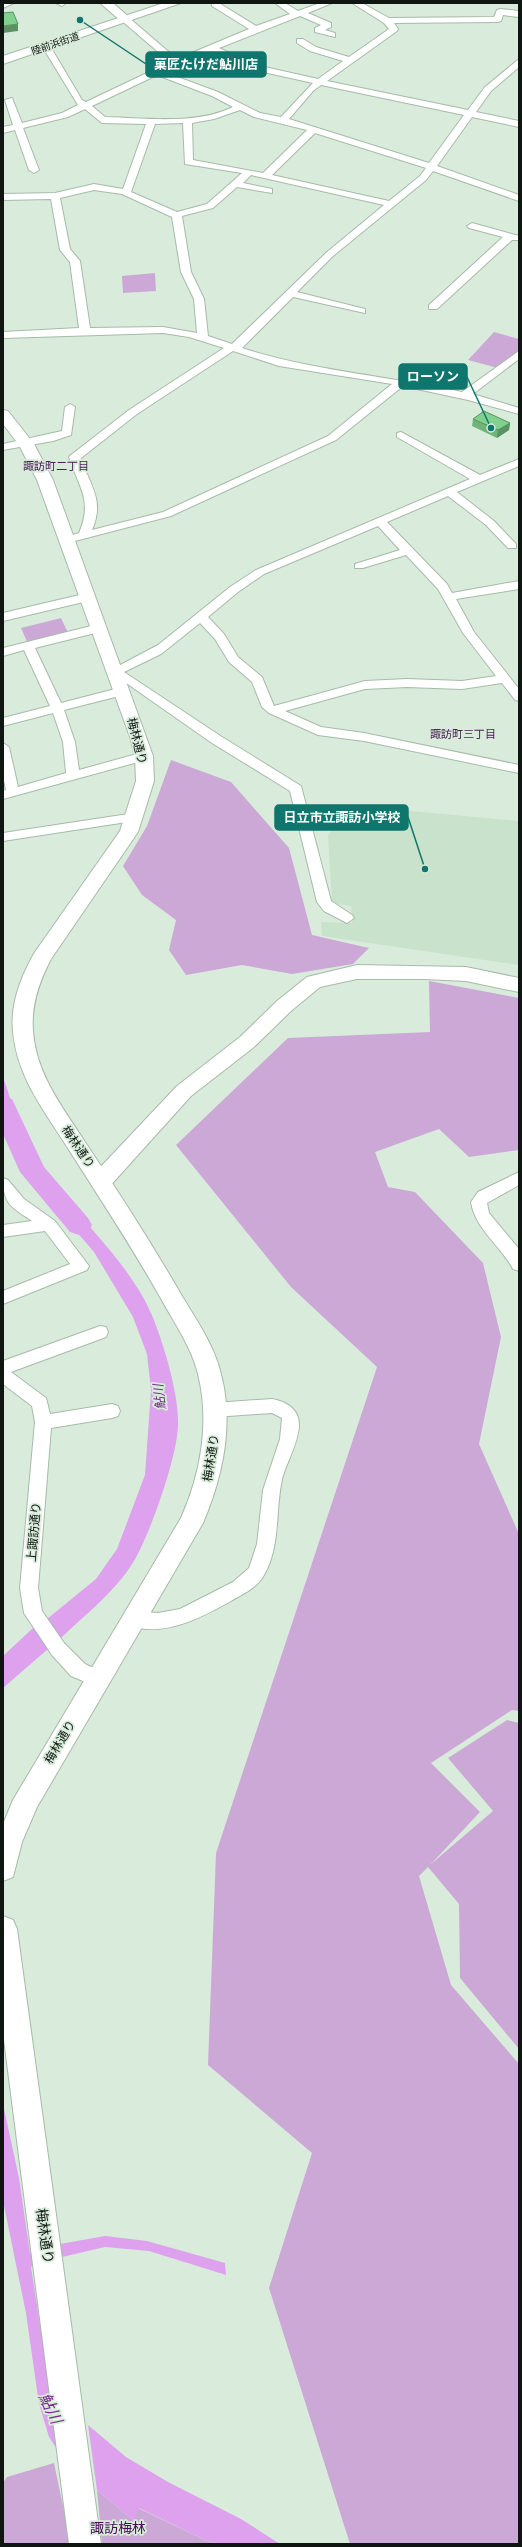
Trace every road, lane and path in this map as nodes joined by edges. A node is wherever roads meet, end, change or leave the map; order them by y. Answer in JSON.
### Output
{"nodes":[{"id":1,"x":10,"y":3,"type":"edge"},
{"id":2,"x":106,"y":3,"type":"edge"},
{"id":3,"x":175,"y":3,"type":"edge"},
{"id":4,"x":279,"y":3,"type":"edge"},
{"id":5,"x":328,"y":3,"type":"edge"},
{"id":6,"x":356,"y":3,"type":"edge"},
{"id":7,"x":215,"y":4,"type":"edge"},
{"id":8,"x":3,"y":5,"type":"edge"},
{"id":9,"x":299,"y":13,"type":"junction"},
{"id":10,"x":519,"y":14,"type":"edge"},
{"id":11,"x":125,"y":19,"type":"junction"},
{"id":12,"x":386,"y":21,"type":"junction"},
{"id":13,"x":256,"y":30,"type":"junction"},
{"id":14,"x":332,"y":35,"type":"dead end"},
{"id":15,"x":300,"y":40,"type":"dead end"},
{"id":16,"x":46,"y":46,"type":"junction"},
{"id":17,"x":212,"y":48,"type":"junction"},
{"id":18,"x":3,"y":60,"type":"edge"},
{"id":19,"x":348,"y":60,"type":"junction"},
{"id":20,"x":519,"y":62,"type":"edge"},
{"id":21,"x":176,"y":63,"type":"junction"},
{"id":22,"x":156,"y":72,"type":"junction"},
{"id":23,"x":319,"y":83,"type":"junction"},
{"id":24,"x":9,"y":100,"type":"dead end"},
{"id":25,"x":86,"y":106,"type":"junction"},
{"id":26,"x":240,"y":107,"type":"junction"},
{"id":27,"x":469,"y":113,"type":"junction"},
{"id":28,"x":187,"y":119,"type":"junction"},
{"id":29,"x":151,"y":120,"type":"junction"},
{"id":30,"x":283,"y":120,"type":"junction"},
{"id":31,"x":519,"y":124,"type":"edge"},
{"id":32,"x":21,"y":127,"type":"junction"},
{"id":33,"x":3,"y":130,"type":"edge"},
{"id":34,"x":312,"y":130,"type":"junction"},
{"id":35,"x":432,"y":168,"type":"junction"},
{"id":36,"x":34,"y":170,"type":"dead end"},
{"id":37,"x":248,"y":173,"type":"junction"},
{"id":38,"x":264,"y":177,"type":"junction"},
{"id":39,"x":236,"y":184,"type":"junction"},
{"id":40,"x":270,"y":191,"type":"dead end"},
{"id":41,"x":126,"y":193,"type":"junction"},
{"id":42,"x":55,"y":196,"type":"junction"},
{"id":43,"x":3,"y":197,"type":"edge"},
{"id":44,"x":519,"y":198,"type":"edge"},
{"id":45,"x":390,"y":204,"type":"junction"},
{"id":46,"x":175,"y":215,"type":"junction"},
{"id":47,"x":472,"y":226,"type":"dead end"},
{"id":48,"x":514,"y":237,"type":"edge"},
{"id":49,"x":292,"y":294,"type":"junction"},
{"id":50,"x":433,"y":307,"type":"dead end"},
{"id":51,"x":361,"y":312,"type":"dead end"},
{"id":52,"x":85,"y":331,"type":"junction"},
{"id":53,"x":3,"y":335,"type":"edge"},
{"id":54,"x":203,"y":338,"type":"junction"},
{"id":55,"x":235,"y":348,"type":"junction"},
{"id":56,"x":519,"y":354,"type":"edge"},
{"id":57,"x":400,"y":383,"type":"junction"},
{"id":58,"x":464,"y":396,"type":"junction"},
{"id":59,"x":70,"y":407,"type":"dead end"},
{"id":60,"x":519,"y":411,"type":"edge"},
{"id":61,"x":3,"y":414,"type":"edge"},
{"id":62,"x":401,"y":435,"type":"dead end"},
{"id":63,"x":26,"y":444,"type":"junction"},
{"id":64,"x":3,"y":447,"type":"edge"},
{"id":65,"x":519,"y":462,"type":"edge"},
{"id":66,"x":508,"y":467,"type":"junction"},
{"id":67,"x":519,"y":475,"type":"edge"},
{"id":68,"x":479,"y":479,"type":"junction"},
{"id":69,"x":450,"y":492,"type":"junction"},
{"id":70,"x":379,"y":521,"type":"junction"},
{"id":71,"x":75,"y":537,"type":"junction"},
{"id":72,"x":512,"y":546,"type":"dead end"},
{"id":73,"x":408,"y":551,"type":"junction"},
{"id":74,"x":359,"y":566,"type":"dead end"},
{"id":75,"x":519,"y":585,"type":"edge"},
{"id":76,"x":88,"y":597,"type":"junction"},
{"id":77,"x":448,"y":597,"type":"junction"},
{"id":78,"x":3,"y":617,"type":"edge"},
{"id":79,"x":201,"y":617,"type":"junction"},
{"id":80,"x":99,"y":628,"type":"junction"},
{"id":81,"x":28,"y":646,"type":"junction"},
{"id":82,"x":3,"y":652,"type":"edge"},
{"id":83,"x":115,"y":671,"type":"junction"},
{"id":84,"x":505,"y":679,"type":"junction"},
{"id":85,"x":123,"y":691,"type":"junction"},
{"id":86,"x":519,"y":697,"type":"edge"},
{"id":87,"x":57,"y":707,"type":"junction"},
{"id":88,"x":268,"y":707,"type":"dead end"},
{"id":89,"x":3,"y":722,"type":"edge"},
{"id":90,"x":3,"y":747,"type":"edge"},
{"id":91,"x":144,"y":756,"type":"junction"},
{"id":92,"x":519,"y":770,"type":"edge"},
{"id":93,"x":73,"y":776,"type":"junction"},
{"id":94,"x":8,"y":794,"type":"edge"},
{"id":95,"x":135,"y":817,"type":"junction"},
{"id":96,"x":3,"y":837,"type":"edge"},
{"id":97,"x":347,"y":918,"type":"dead end"},
{"id":98,"x":519,"y":985,"type":"edge"},
{"id":99,"x":519,"y":1178,"type":"edge"},
{"id":100,"x":101,"y":1181,"type":"junction"},
{"id":101,"x":3,"y":1184,"type":"edge"},
{"id":102,"x":49,"y":1225,"type":"junction"},
{"id":103,"x":3,"y":1231,"type":"edge"},
{"id":104,"x":519,"y":1265,"type":"edge"},
{"id":105,"x":3,"y":1298,"type":"edge"},
{"id":106,"x":100,"y":1332,"type":"dead end"},
{"id":107,"x":3,"y":1368,"type":"edge"},
{"id":108,"x":3,"y":1375,"type":"edge"},
{"id":109,"x":214,"y":1410,"type":"junction"},
{"id":110,"x":112,"y":1411,"type":"dead end"},
{"id":111,"x":44,"y":1422,"type":"junction"},
{"id":112,"x":134,"y":1619,"type":"junction"},
{"id":113,"x":97,"y":1680,"type":"junction"},
{"id":114,"x":3,"y":1868,"type":"edge"},
{"id":115,"x":3,"y":1929,"type":"edge"},
{"id":116,"x":85,"y":2544,"type":"edge"}],
"edges":[{"from":1,"to":8,"type":"street"},
{"from":2,"to":11,"type":"main road"},
{"from":3,"to":11,"type":"main road","name":"陸前浜街道"},
{"from":4,"to":9,"type":"street"},
{"from":5,"to":9,"type":"street"},
{"from":6,"to":12,"type":"street"},
{"from":7,"to":13,"type":"street"},
{"from":9,"to":13,"type":"street"},
{"from":9,"to":14,"type":"street"},
{"from":10,"to":12,"type":"street"},
{"from":11,"to":16,"type":"main road","name":"陸前浜街道"},
{"from":11,"to":21,"type":"street"},
{"from":12,"to":19,"type":"street"},
{"from":13,"to":17,"type":"street"},
{"from":15,"to":19,"type":"street"},
{"from":16,"to":18,"type":"main road","name":"陸前浜街道"},
{"from":16,"to":25,"type":"street"},
{"from":17,"to":21,"type":"street"},
{"from":17,"to":23,"type":"street"},
{"from":19,"to":23,"type":"street"},
{"from":20,"to":27,"type":"street"},
{"from":21,"to":22,"type":"street"},
{"from":22,"to":25,"type":"street"},
{"from":22,"to":26,"type":"street"},
{"from":23,"to":27,"type":"street"},
{"from":23,"to":30,"type":"street"},
{"from":24,"to":32,"type":"street"},
{"from":25,"to":29,"type":"street"},
{"from":25,"to":32,"type":"street"},
{"from":26,"to":28,"type":"street"},
{"from":26,"to":30,"type":"street"},
{"from":27,"to":31,"type":"street"},
{"from":27,"to":35,"type":"street"},
{"from":28,"to":29,"type":"street"},
{"from":28,"to":37,"type":"street"},
{"from":29,"to":41,"type":"street"},
{"from":30,"to":34,"type":"street"},
{"from":32,"to":33,"type":"street"},
{"from":32,"to":36,"type":"street"},
{"from":34,"to":35,"type":"street"},
{"from":34,"to":38,"type":"street"},
{"from":35,"to":44,"type":"street"},
{"from":35,"to":45,"type":"street"},
{"from":37,"to":38,"type":"street"},
{"from":37,"to":39,"type":"street"},
{"from":38,"to":45,"type":"street"},
{"from":39,"to":40,"type":"street"},
{"from":39,"to":46,"type":"street"},
{"from":41,"to":42,"type":"street"},
{"from":41,"to":46,"type":"street"},
{"from":42,"to":43,"type":"street"},
{"from":42,"to":52,"type":"street"},
{"from":45,"to":49,"type":"street"},
{"from":46,"to":54,"type":"street"},
{"from":47,"to":48,"type":"street"},
{"from":48,"to":50,"type":"street"},
{"from":49,"to":51,"type":"street"},
{"from":49,"to":55,"type":"street"},
{"from":52,"to":53,"type":"street"},
{"from":52,"to":54,"type":"street"},
{"from":54,"to":55,"type":"street"},
{"from":55,"to":57,"type":"street"},
{"from":55,"to":71,"type":"street"},
{"from":56,"to":58,"type":"street"},
{"from":57,"to":58,"type":"street"},
{"from":57,"to":71,"type":"street"},
{"from":58,"to":60,"type":"street"},
{"from":59,"to":63,"type":"street"},
{"from":61,"to":63,"type":"main road","name":"梅林通り"},
{"from":62,"to":68,"type":"street"},
{"from":63,"to":64,"type":"street"},
{"from":63,"to":71,"type":"main road","name":"梅林通り"},
{"from":65,"to":66,"type":"street"},
{"from":66,"to":67,"type":"street"},
{"from":66,"to":68,"type":"street"},
{"from":68,"to":69,"type":"street"},
{"from":69,"to":70,"type":"street"},
{"from":69,"to":72,"type":"street"},
{"from":70,"to":73,"type":"street"},
{"from":70,"to":79,"type":"street"},
{"from":71,"to":76,"type":"main road","name":"梅林通り"},
{"from":73,"to":74,"type":"street"},
{"from":73,"to":77,"type":"street"},
{"from":75,"to":77,"type":"street"},
{"from":76,"to":78,"type":"street"},
{"from":76,"to":80,"type":"main road","name":"梅林通り"},
{"from":77,"to":84,"type":"street"},
{"from":79,"to":83,"type":"street"},
{"from":79,"to":88,"type":"street"},
{"from":80,"to":81,"type":"street"},
{"from":80,"to":83,"type":"main road","name":"梅林通り"},
{"from":81,"to":82,"type":"street"},
{"from":81,"to":87,"type":"street"},
{"from":83,"to":85,"type":"main road","name":"梅林通り"},
{"from":83,"to":97,"type":"street"},
{"from":84,"to":86,"type":"street"},
{"from":84,"to":92,"type":"street"},
{"from":85,"to":87,"type":"street"},
{"from":85,"to":91,"type":"main road","name":"梅林通り"},
{"from":87,"to":89,"type":"street"},
{"from":87,"to":93,"type":"street"},
{"from":90,"to":94,"type":"street"},
{"from":91,"to":93,"type":"street"},
{"from":91,"to":95,"type":"main road","name":"梅林通り"},
{"from":93,"to":94,"type":"street"},
{"from":95,"to":96,"type":"street"},
{"from":95,"to":100,"type":"main road","name":"梅林通り"},
{"from":98,"to":100,"type":"main road"},
{"from":99,"to":104,"type":"street"},
{"from":100,"to":109,"type":"main road","name":"梅林通り"},
{"from":101,"to":102,"type":"street"},
{"from":102,"to":103,"type":"street"},
{"from":102,"to":105,"type":"street"},
{"from":106,"to":107,"type":"street"},
{"from":108,"to":111,"type":"street","name":"上諏訪通り"},
{"from":109,"to":112,"type":"main road","name":"梅林通り"},
{"from":109,"to":112,"type":"street"},
{"from":110,"to":111,"type":"street"},
{"from":111,"to":113,"type":"street","name":"上諏訪通り"},
{"from":112,"to":113,"type":"main road","name":"梅林通り"},
{"from":113,"to":114,"type":"main road","name":"梅林通り"},
{"from":115,"to":116,"type":"main road","name":"梅林通り"}]}
